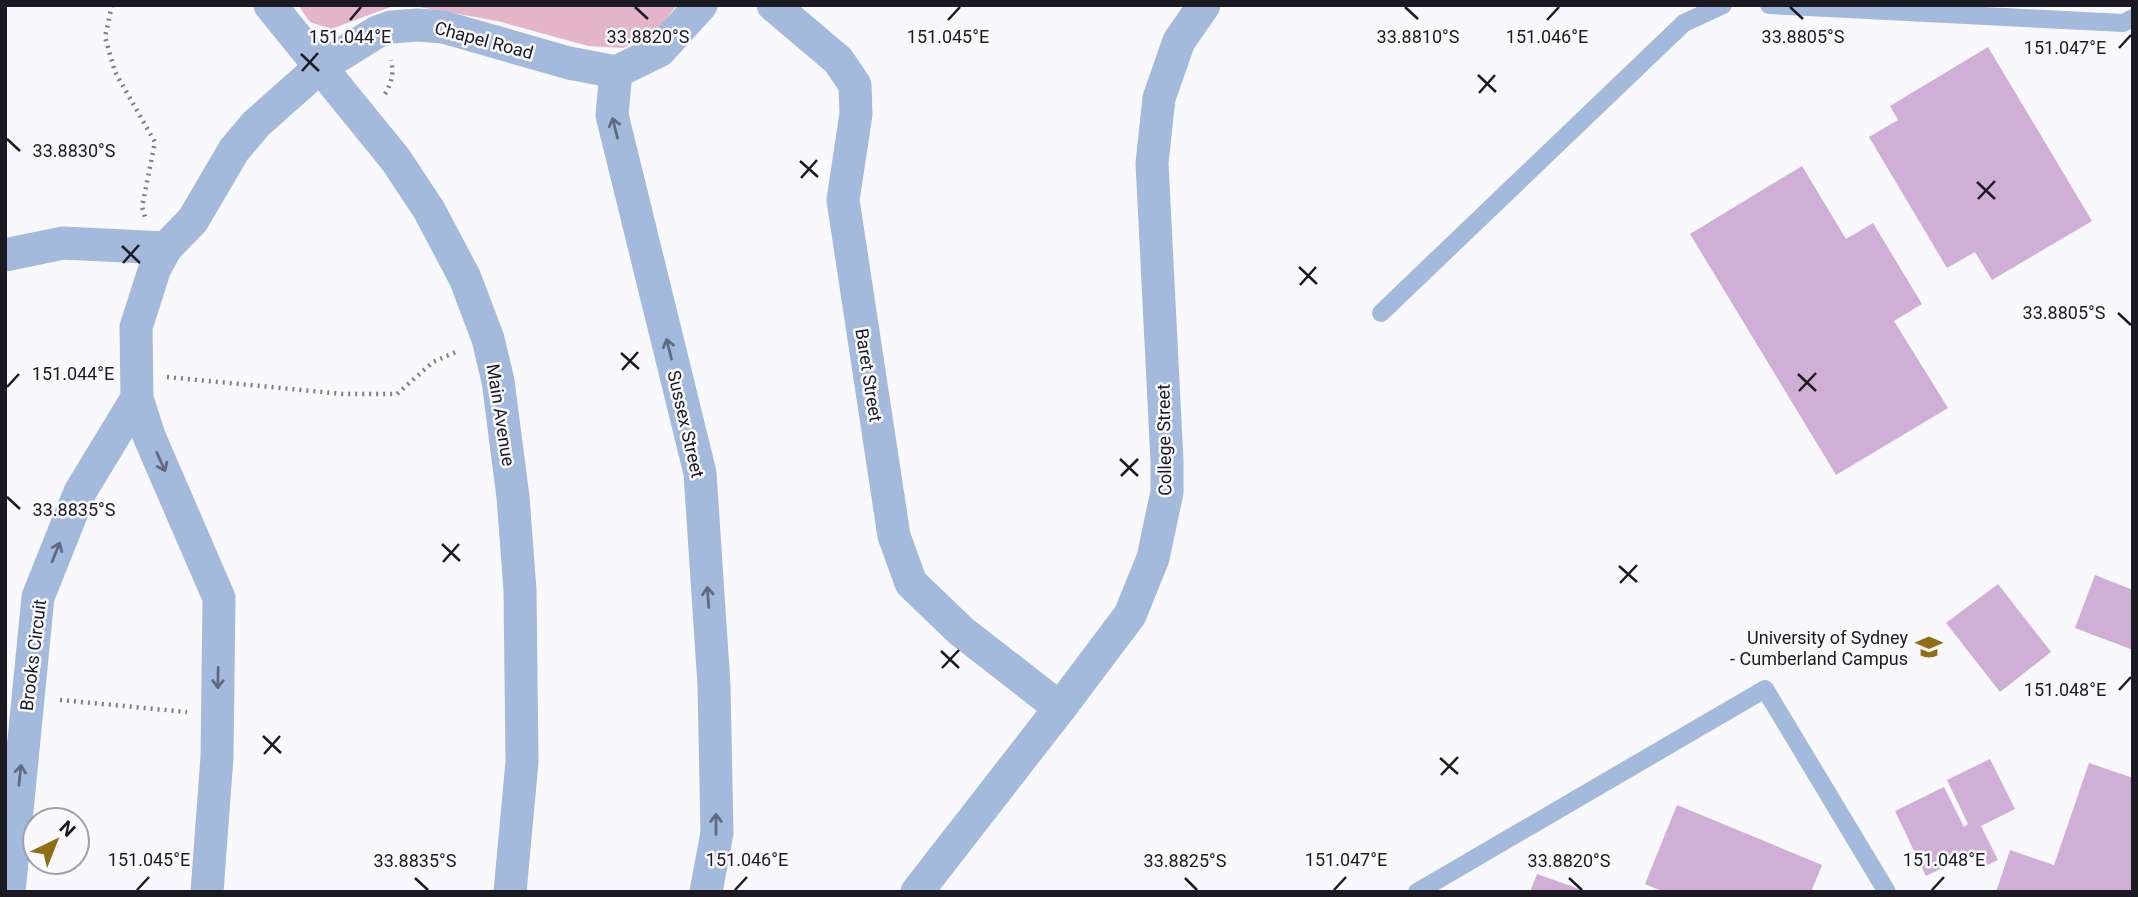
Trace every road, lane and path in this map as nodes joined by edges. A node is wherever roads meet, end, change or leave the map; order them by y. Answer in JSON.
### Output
{"nodes":[{"id":1,"x":111,"y":5,"type":"edge"},
{"id":2,"x":270,"y":5,"type":"edge"},
{"id":3,"x":701,"y":5,"type":"edge"},
{"id":4,"x":773,"y":5,"type":"edge"},
{"id":5,"x":1204,"y":5,"type":"edge"},
{"id":6,"x":1723,"y":5,"type":"edge"},
{"id":7,"x":1769,"y":5,"type":"edge"},
{"id":8,"x":2133,"y":18,"type":"edge"},
{"id":9,"x":319,"y":68,"type":"junction"},
{"id":10,"x":616,"y":72,"type":"junction"},
{"id":11,"x":166,"y":248,"type":"junction"},
{"id":12,"x":5,"y":255,"type":"edge"},
{"id":13,"x":1381,"y":313,"type":"dead end"},
{"id":14,"x":488,"y":339,"type":"junction"},
{"id":15,"x":136,"y":357,"type":"junction"},
{"id":16,"x":137,"y":398,"type":"junction"},
{"id":17,"x":59,"y":701,"type":"dead end"},
{"id":18,"x":1060,"y":708,"type":"junction"},
{"id":19,"x":189,"y":723,"type":"dead end"},
{"id":20,"x":9,"y":892,"type":"edge"},
{"id":21,"x":207,"y":892,"type":"edge"},
{"id":22,"x":510,"y":892,"type":"edge"},
{"id":23,"x":706,"y":892,"type":"edge"},
{"id":24,"x":917,"y":892,"type":"edge"},
{"id":25,"x":1417,"y":892,"type":"edge"},
{"id":26,"x":1887,"y":892,"type":"edge"}],
"edges":[{"from":1,"to":11,"type":"path"},
{"from":2,"to":9,"type":"street","name":"Main Avenue"},
{"from":3,"to":10,"type":"street"},
{"from":4,"to":18,"type":"street","name":"Baret Street"},
{"from":5,"to":18,"type":"street","name":"College Street"},
{"from":6,"to":13,"type":"lane"},
{"from":7,"to":8,"type":"lane"},
{"from":9,"to":10,"type":"street","name":"Chapel Road"},
{"from":9,"to":11,"type":"street"},
{"from":9,"to":14,"type":"street","name":"Main Avenue"},
{"from":23,"to":10,"type":"street","name":"Sussex Street","one_way":true},
{"from":11,"to":12,"type":"street"},
{"from":11,"to":15,"type":"street"},
{"from":14,"to":15,"type":"path"},
{"from":14,"to":22,"type":"street","name":"Main Avenue"},
{"from":15,"to":16,"type":"street"},
{"from":20,"to":16,"type":"street","name":"Brooks Circuit","one_way":true},
{"from":16,"to":21,"type":"street","one_way":true},
{"from":17,"to":19,"type":"path"},
{"from":18,"to":24,"type":"street","name":"College Street"},
{"from":25,"to":26,"type":"lane"}]}
